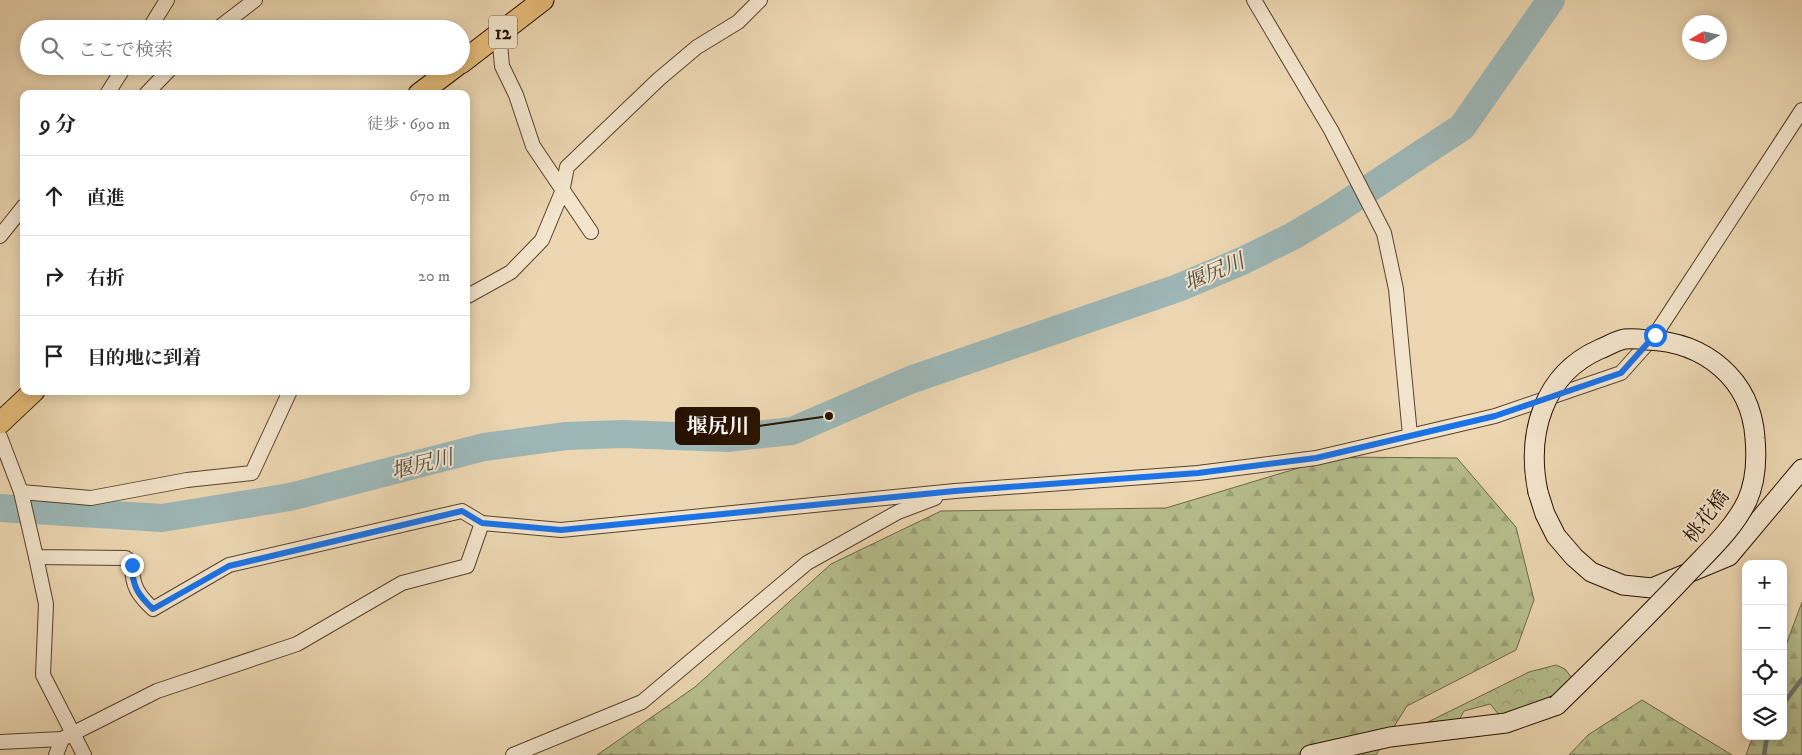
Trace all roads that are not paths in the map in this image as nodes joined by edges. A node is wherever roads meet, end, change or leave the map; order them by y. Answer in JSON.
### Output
{"nodes":[{"id":1,"x":167,"y":0,"type":"edge"},
{"id":2,"x":255,"y":0,"type":"edge"},
{"id":3,"x":543,"y":0,"type":"edge"},
{"id":4,"x":760,"y":0,"type":"edge"},
{"id":5,"x":1254,"y":0,"type":"edge"},
{"id":6,"x":155,"y":20,"type":"edge"},
{"id":7,"x":229,"y":20,"type":"edge"},
{"id":8,"x":499,"y":34,"type":"junction"},
{"id":9,"x":470,"y":55,"type":"edge"},
{"id":10,"x":119,"y":75,"type":"edge"},
{"id":11,"x":164,"y":75,"type":"edge"},
{"id":12,"x":444,"y":75,"type":"edge"},
{"id":13,"x":110,"y":90,"type":"edge"},
{"id":14,"x":150,"y":90,"type":"edge"},
{"id":15,"x":425,"y":90,"type":"edge"},
{"id":16,"x":1802,"y":110,"type":"edge"},
{"id":17,"x":562,"y":192,"type":"junction"},
{"id":18,"x":20,"y":211,"type":"edge"},
{"id":19,"x":591,"y":232,"type":"dead end"},
{"id":20,"x":0,"y":236,"type":"edge"},
{"id":21,"x":470,"y":294,"type":"edge"},
{"id":22,"x":30,"y":395,"type":"edge"},
{"id":23,"x":288,"y":395,"type":"edge"},
{"id":24,"x":0,"y":423,"type":"edge"},
{"id":25,"x":1410,"y":435,"type":"junction"},
{"id":26,"x":0,"y":437,"type":"edge"},
{"id":27,"x":1802,"y":469,"type":"edge"},
{"id":28,"x":955,"y":491,"type":"junction"},
{"id":29,"x":21,"y":493,"type":"junction"},
{"id":30,"x":482,"y":523,"type":"junction"},
{"id":31,"x":36,"y":557,"type":"junction"},
{"id":32,"x":68,"y":736,"type":"junction"},
{"id":33,"x":0,"y":742,"type":"edge"},
{"id":34,"x":56,"y":755,"type":"edge"},
{"id":35,"x":84,"y":755,"type":"edge"},
{"id":36,"x":513,"y":755,"type":"edge"},
{"id":37,"x":1310,"y":755,"type":"edge"}],
"edges":[{"from":1,"to":6,"type":"street"},
{"from":2,"to":7,"type":"street"},
{"from":3,"to":8,"type":"main road","number":"12"},
{"from":4,"to":17,"type":"street"},
{"from":5,"to":25,"type":"street"},
{"from":8,"to":9,"type":"main road","number":"12"},
{"from":8,"to":17,"type":"street"},
{"from":10,"to":13,"type":"street"},
{"from":11,"to":14,"type":"street"},
{"from":12,"to":15,"type":"main road"},
{"from":16,"to":25,"type":"street"},
{"from":17,"to":19,"type":"street"},
{"from":17,"to":21,"type":"street"},
{"from":18,"to":20,"type":"street"},
{"from":22,"to":24,"type":"main road"},
{"from":23,"to":29,"type":"street"},
{"from":25,"to":28,"type":"street"},
{"from":26,"to":29,"type":"street"},
{"from":27,"to":37,"type":"street","name":"桃花橋","bridge":true},
{"from":28,"to":30,"type":"street"},
{"from":28,"to":36,"type":"street"},
{"from":29,"to":31,"type":"street"},
{"from":30,"to":31,"type":"street"},
{"from":30,"to":32,"type":"street"},
{"from":31,"to":32,"type":"street"},
{"from":32,"to":33,"type":"street"},
{"from":32,"to":34,"type":"street"},
{"from":32,"to":35,"type":"street"}]}
